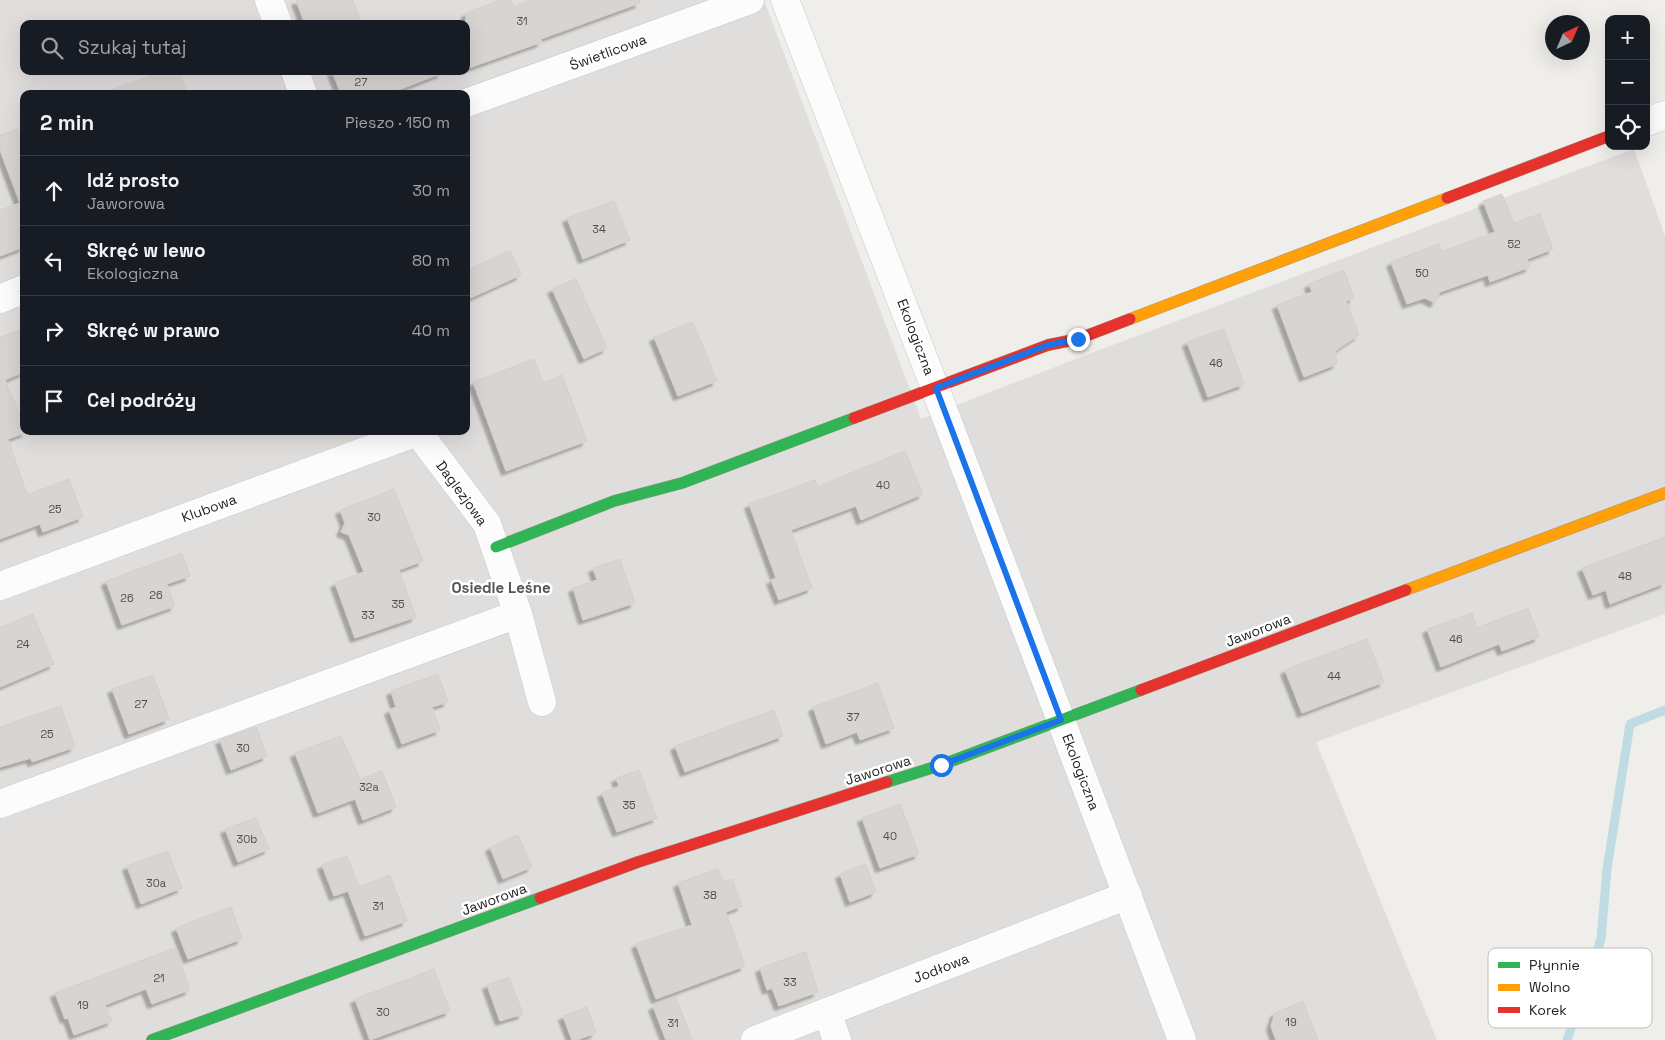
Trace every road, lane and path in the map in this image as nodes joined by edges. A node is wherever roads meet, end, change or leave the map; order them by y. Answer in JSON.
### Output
{"nodes":[{"id":1,"x":269,"y":0,"type":"edge"},
{"id":2,"x":750,"y":0,"type":"edge"},
{"id":3,"x":785,"y":0,"type":"edge"},
{"id":4,"x":276,"y":20,"type":"edge"},
{"id":5,"x":296,"y":75,"type":"edge"},
{"id":6,"x":302,"y":90,"type":"edge"},
{"id":7,"x":470,"y":102,"type":"edge"},
{"id":8,"x":1665,"y":115,"type":"edge"},
{"id":9,"x":1650,"y":121,"type":"edge"},
{"id":10,"x":1605,"y":138,"type":"edge"},
{"id":11,"x":20,"y":291,"type":"edge"},
{"id":12,"x":0,"y":299,"type":"edge"},
{"id":13,"x":936,"y":388,"type":"junction"},
{"id":14,"x":406,"y":435,"type":"edge"},
{"id":15,"x":420,"y":435,"type":"edge"},
{"id":16,"x":1665,"y":493,"type":"edge"},
{"id":17,"x":496,"y":547,"type":"junction"},
{"id":18,"x":0,"y":586,"type":"edge"},
{"id":19,"x":518,"y":614,"type":"junction"},
{"id":20,"x":542,"y":702,"type":"dead end"},
{"id":21,"x":1061,"y":720,"type":"junction"},
{"id":22,"x":0,"y":804,"type":"edge"},
{"id":23,"x":1128,"y":895,"type":"junction"},
{"id":24,"x":827,"y":1012,"type":"junction"},
{"id":25,"x":152,"y":1040,"type":"edge"},
{"id":26,"x":755,"y":1040,"type":"edge"},
{"id":27,"x":837,"y":1040,"type":"edge"},
{"id":28,"x":1182,"y":1040,"type":"edge"}],
"edges":[{"from":1,"to":4,"type":"street"},
{"from":2,"to":7,"type":"street","name":"Świetlicowa"},
{"from":3,"to":13,"type":"street","name":"Ekologiczna"},
{"from":5,"to":6,"type":"street"},
{"from":8,"to":9,"type":"street"},
{"from":10,"to":13,"type":"street"},
{"from":11,"to":12,"type":"street"},
{"from":13,"to":17,"type":"street"},
{"from":13,"to":21,"type":"street","name":"Ekologiczna"},
{"from":14,"to":18,"type":"street","name":"Klubowa"},
{"from":15,"to":17,"type":"street","name":"Daglezjowa"},
{"from":16,"to":21,"type":"street","name":"Jaworowa"},
{"from":17,"to":19,"type":"street","name":"Daglezjowa"},
{"from":19,"to":20,"type":"street","name":"Daglezjowa"},
{"from":19,"to":22,"type":"street"},
{"from":21,"to":23,"type":"street","name":"Ekologiczna"},
{"from":21,"to":25,"type":"street","name":"Jaworowa"},
{"from":23,"to":24,"type":"street","name":"Jodłowa"},
{"from":23,"to":28,"type":"street","name":"Ekologiczna"},
{"from":24,"to":26,"type":"street","name":"Jodłowa"},
{"from":24,"to":27,"type":"street"}]}
